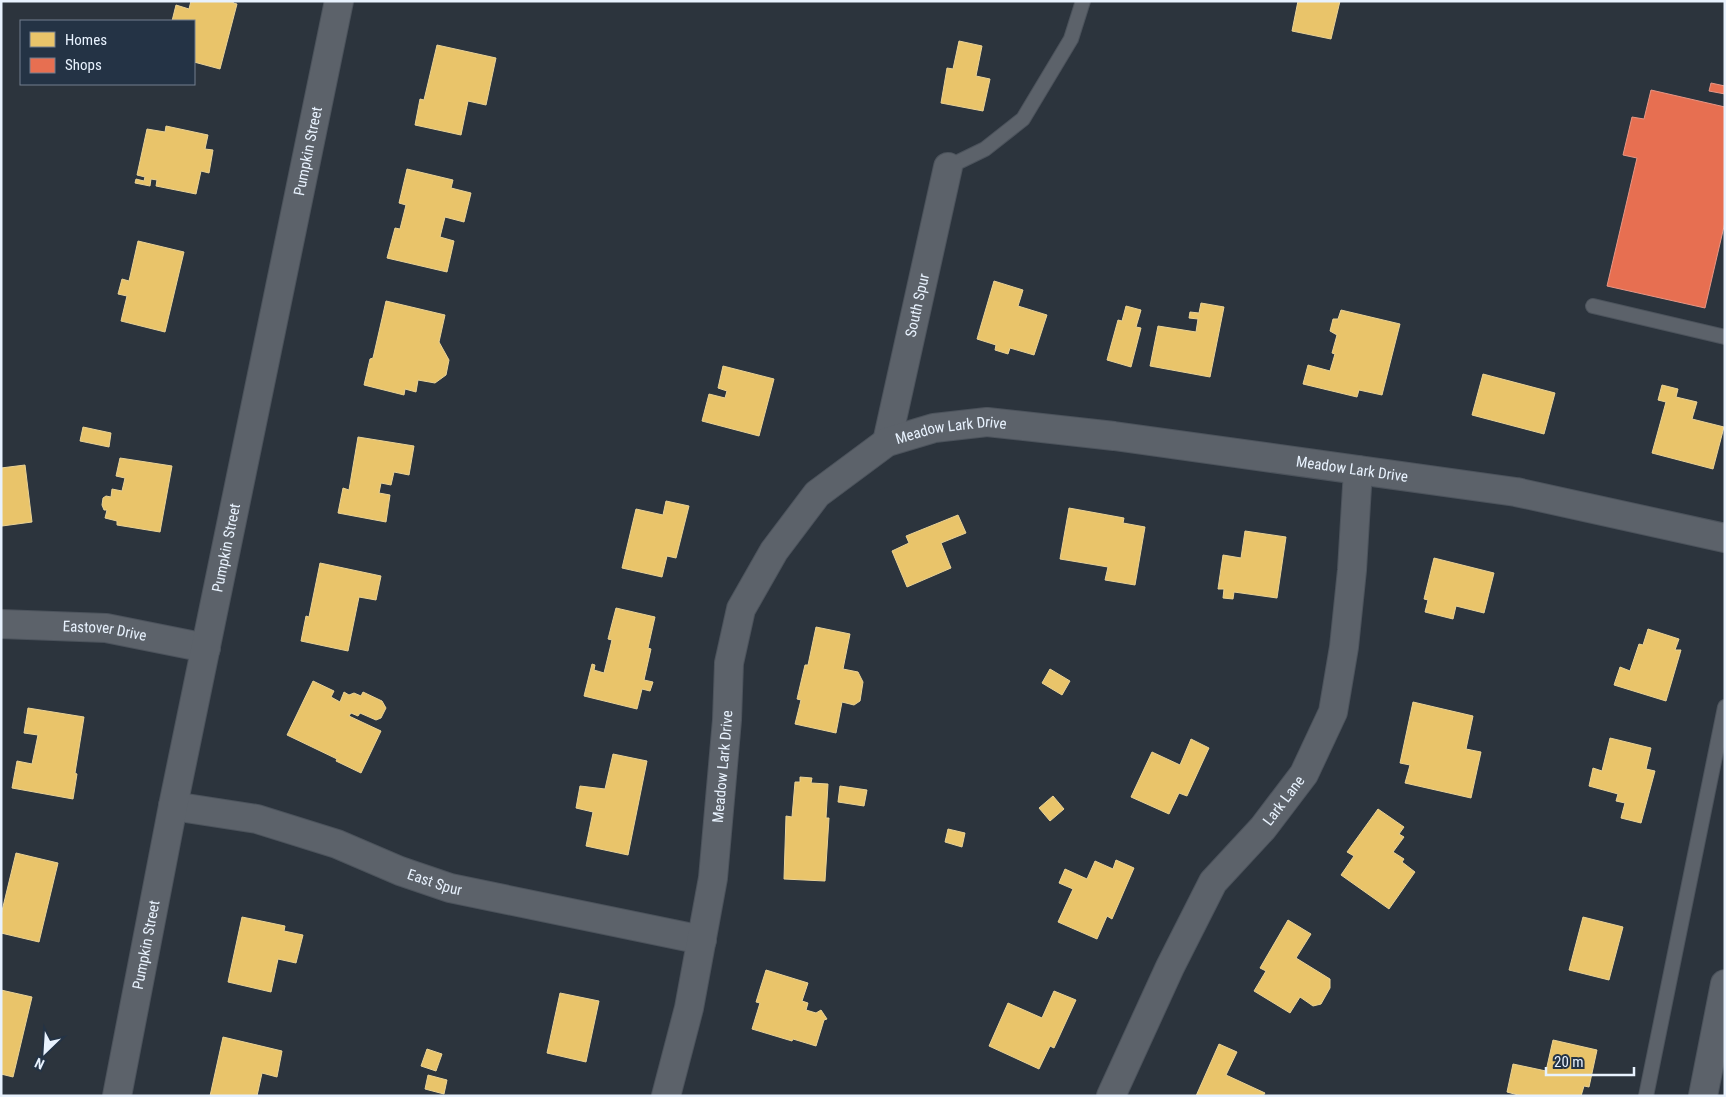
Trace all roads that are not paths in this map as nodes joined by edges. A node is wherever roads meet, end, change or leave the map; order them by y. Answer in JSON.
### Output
{"nodes":[{"id":1,"x":339,"y":1,"type":"edge"},
{"id":2,"x":1083,"y":1,"type":"edge"},
{"id":3,"x":948,"y":167,"type":"joint"},
{"id":4,"x":1593,"y":306,"type":"dead end"},
{"id":5,"x":1725,"y":337,"type":"edge"},
{"id":6,"x":887,"y":442,"type":"junction"},
{"id":7,"x":1358,"y":470,"type":"junction"},
{"id":8,"x":1725,"y":538,"type":"edge"},
{"id":9,"x":1,"y":624,"type":"edge"},
{"id":10,"x":206,"y":648,"type":"junction"},
{"id":11,"x":1725,"y":707,"type":"edge"},
{"id":12,"x":173,"y":806,"type":"junction"},
{"id":13,"x":702,"y":940,"type":"junction"},
{"id":14,"x":1725,"y":984,"type":"edge"},
{"id":15,"x":1712,"y":1082,"type":"edge"},
{"id":16,"x":117,"y":1096,"type":"edge"},
{"id":17,"x":666,"y":1096,"type":"edge"},
{"id":18,"x":1111,"y":1096,"type":"edge"},
{"id":19,"x":1646,"y":1096,"type":"edge"}],
"edges":[{"from":1,"to":10,"type":"street","name":"Pumpkin Street"},
{"from":2,"to":3,"type":"lane"},
{"from":3,"to":6,"type":"street","name":"South Spur"},
{"from":4,"to":5,"type":"lane"},
{"from":6,"to":7,"type":"street","name":"Meadow Lark Drive"},
{"from":6,"to":13,"type":"street","name":"Meadow Lark Drive"},
{"from":7,"to":8,"type":"street","name":"Meadow Lark Drive"},
{"from":7,"to":18,"type":"street","name":"Lark Lane"},
{"from":9,"to":10,"type":"street","name":"Eastover Drive"},
{"from":10,"to":12,"type":"street","name":"Pumpkin Street"},
{"from":11,"to":19,"type":"lane"},
{"from":12,"to":13,"type":"street","name":"East Spur"},
{"from":12,"to":16,"type":"street","name":"Pumpkin Street"},
{"from":13,"to":17,"type":"street","name":"Meadow Lark Drive"},
{"from":14,"to":15,"type":"street"}]}
